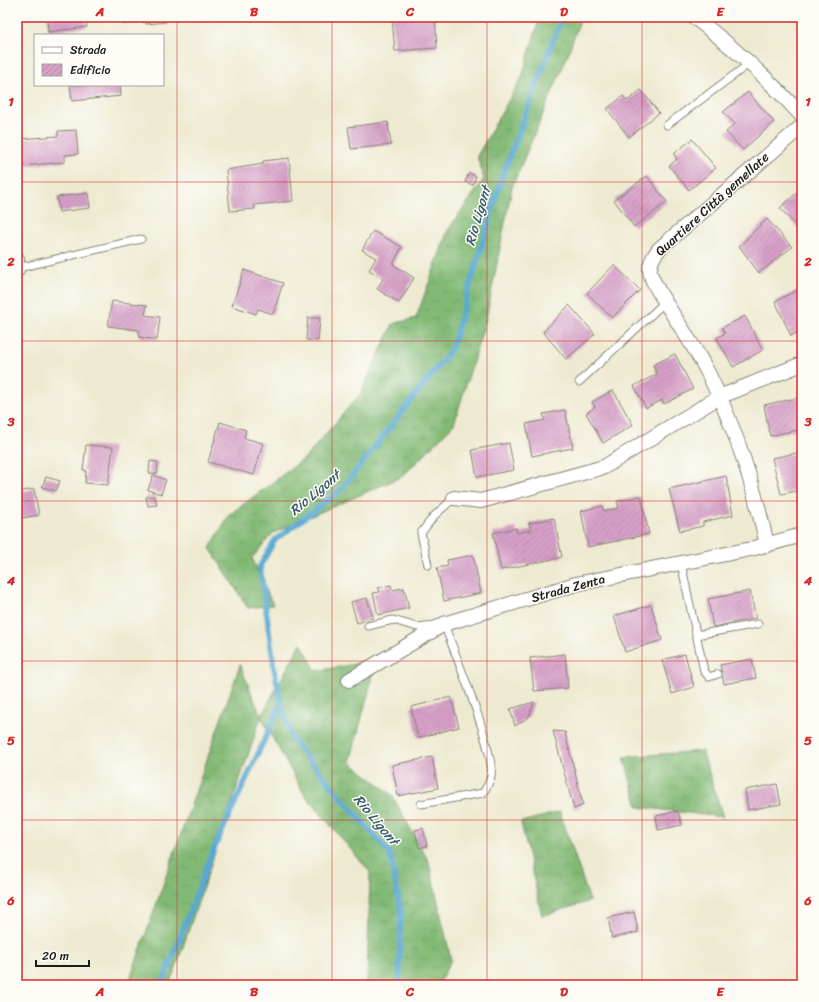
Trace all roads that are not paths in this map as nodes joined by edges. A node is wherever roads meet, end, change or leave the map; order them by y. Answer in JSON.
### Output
{"nodes":[{"id":1,"x":694,"y":17,"type":"edge"},
{"id":2,"x":750,"y":62,"type":"junction"},
{"id":3,"x":802,"y":116,"type":"edge"},
{"id":4,"x":667,"y":125,"type":"dead end"},
{"id":5,"x":802,"y":126,"type":"edge"},
{"id":6,"x":141,"y":239,"type":"dead end"},
{"id":7,"x":17,"y":266,"type":"edge"},
{"id":8,"x":665,"y":302,"type":"junction"},
{"id":9,"x":802,"y":364,"type":"edge"},
{"id":10,"x":579,"y":382,"type":"dead end"},
{"id":11,"x":720,"y":397,"type":"junction"},
{"id":12,"x":454,"y":498,"type":"joint"},
{"id":13,"x":802,"y":536,"type":"edge"},
{"id":14,"x":767,"y":545,"type":"junction"},
{"id":15,"x":681,"y":563,"type":"junction"},
{"id":16,"x":428,"y":565,"type":"dead end"},
{"id":17,"x":444,"y":624,"type":"junction"},
{"id":18,"x":758,"y":624,"type":"dead end"},
{"id":19,"x":368,"y":626,"type":"dead end"},
{"id":20,"x":696,"y":635,"type":"junction"},
{"id":21,"x":718,"y":674,"type":"dead end"},
{"id":22,"x":349,"y":680,"type":"dead end"},
{"id":23,"x":421,"y":804,"type":"dead end"}],
"edges":[{"from":1,"to":2,"type":"street"},
{"from":2,"to":3,"type":"street"},
{"from":2,"to":4,"type":"lane"},
{"from":5,"to":8,"type":"street","name":"Quartiere Città gemellate"},
{"from":6,"to":7,"type":"lane"},
{"from":8,"to":10,"type":"lane"},
{"from":8,"to":11,"type":"street","name":"Quartiere Città gemellate"},
{"from":9,"to":11,"type":"street"},
{"from":11,"to":12,"type":"street"},
{"from":11,"to":14,"type":"street","name":"Quartiere Città gemellate"},
{"from":12,"to":16,"type":"lane"},
{"from":13,"to":14,"type":"street","name":"Strada Zenta"},
{"from":14,"to":15,"type":"street","name":"Strada Zenta"},
{"from":15,"to":17,"type":"street","name":"Strada Zenta"},
{"from":15,"to":20,"type":"lane"},
{"from":17,"to":19,"type":"lane"},
{"from":17,"to":22,"type":"street","name":"Strada Zenta"},
{"from":17,"to":23,"type":"lane"},
{"from":18,"to":20,"type":"lane"},
{"from":20,"to":21,"type":"lane"}]}
